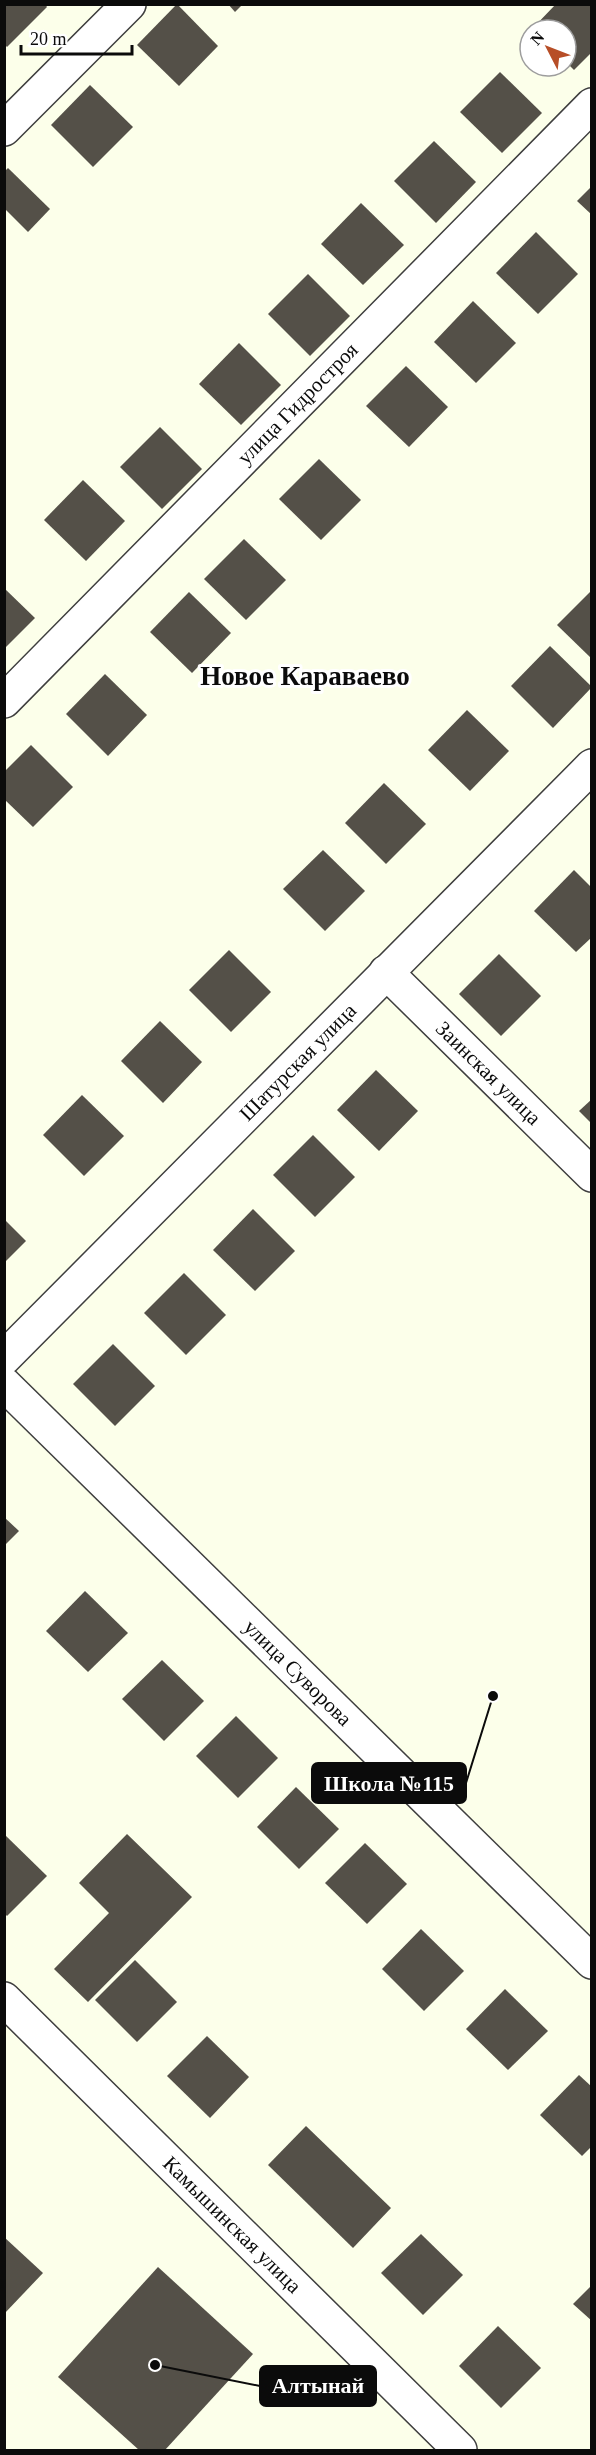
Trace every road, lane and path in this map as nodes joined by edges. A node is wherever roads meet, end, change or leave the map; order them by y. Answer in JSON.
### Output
{"nodes":[{"id":1,"x":129,"y":4,"type":"edge"},
{"id":2,"x":591,"y":105,"type":"edge"},
{"id":3,"x":4,"y":129,"type":"edge"},
{"id":4,"x":4,"y":701,"type":"edge"},
{"id":5,"x":591,"y":766,"type":"edge"},
{"id":6,"x":386,"y":972,"type":"junction"},
{"id":7,"x":591,"y":1175,"type":"edge"},
{"id":8,"x":4,"y":1358,"type":"edge"},
{"id":9,"x":4,"y":1384,"type":"edge"},
{"id":10,"x":591,"y":1962,"type":"edge"},
{"id":11,"x":4,"y":2000,"type":"edge"},
{"id":12,"x":460,"y":2451,"type":"edge"}],
"edges":[{"from":1,"to":3,"type":"street"},
{"from":2,"to":4,"type":"street","name":"улица Гидростроя"},
{"from":5,"to":6,"type":"street","name":"Шатурская улица"},
{"from":6,"to":7,"type":"street","name":"Заинская улица"},
{"from":6,"to":8,"type":"street","name":"Шатурская улица"},
{"from":9,"to":10,"type":"street","name":"улица Суворова"},
{"from":11,"to":12,"type":"street","name":"Камышинская улица"}]}
